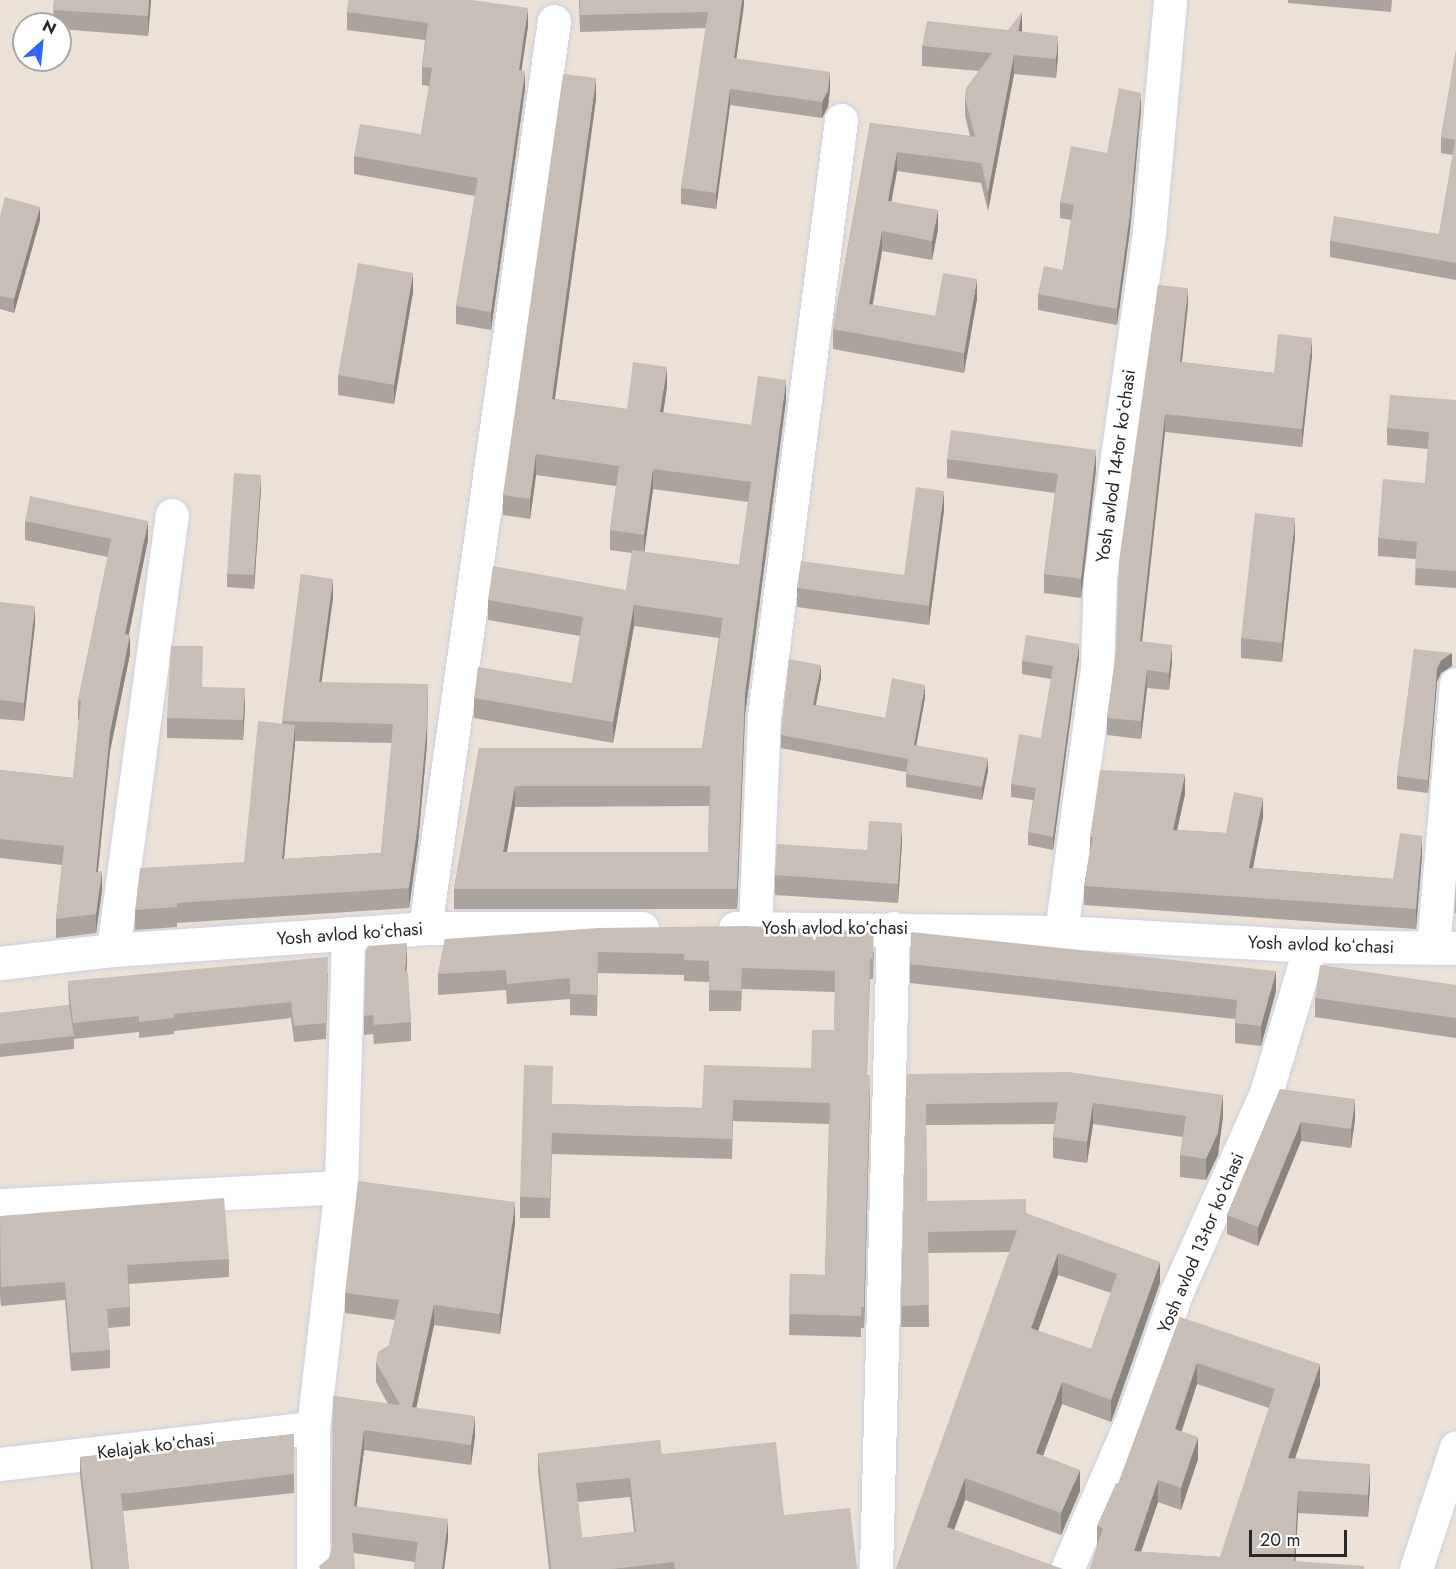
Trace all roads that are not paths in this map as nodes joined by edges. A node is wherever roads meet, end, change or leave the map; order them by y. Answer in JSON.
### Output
{"nodes":[{"id":1,"x":1170,"y":0,"type":"edge"},
{"id":2,"x":554,"y":21,"type":"dead end"},
{"id":3,"x":841,"y":120,"type":"dead end"},
{"id":4,"x":172,"y":514,"type":"dead end"},
{"id":5,"x":1456,"y":684,"type":"edge"},
{"id":6,"x":425,"y":928,"type":"junction"},
{"id":7,"x":675,"y":928,"type":"edge"},
{"id":8,"x":709,"y":928,"type":"edge"},
{"id":9,"x":755,"y":928,"type":"junction"},
{"id":10,"x":893,"y":928,"type":"junction"},
{"id":11,"x":1061,"y":932,"type":"junction"},
{"id":12,"x":348,"y":933,"type":"junction"},
{"id":13,"x":1310,"y":946,"type":"junction"},
{"id":14,"x":1445,"y":948,"type":"edge"},
{"id":15,"x":113,"y":950,"type":"junction"},
{"id":16,"x":0,"y":963,"type":"edge"},
{"id":17,"x":341,"y":1187,"type":"junction"},
{"id":18,"x":0,"y":1205,"type":"edge"},
{"id":19,"x":313,"y":1428,"type":"junction"},
{"id":20,"x":1456,"y":1447,"type":"edge"},
{"id":21,"x":0,"y":1464,"type":"edge"},
{"id":22,"x":313,"y":1569,"type":"edge"},
{"id":23,"x":876,"y":1569,"type":"edge"},
{"id":24,"x":1067,"y":1569,"type":"edge"},
{"id":25,"x":1416,"y":1569,"type":"edge"}],
"edges":[{"from":1,"to":11,"type":"street","name":"Yosh avlod 14-tor koʻchasi"},
{"from":2,"to":6,"type":"street"},
{"from":3,"to":9,"type":"street"},
{"from":4,"to":15,"type":"street"},
{"from":5,"to":14,"type":"street"},
{"from":6,"to":7,"type":"street","name":"Yosh avlod koʻchasi"},
{"from":6,"to":12,"type":"street","name":"Yosh avlod koʻchasi"},
{"from":8,"to":9,"type":"street","name":"Yosh avlod koʻchasi"},
{"from":9,"to":10,"type":"street","name":"Yosh avlod koʻchasi"},
{"from":10,"to":11,"type":"street","name":"Yosh avlod koʻchasi"},
{"from":10,"to":23,"type":"street"},
{"from":11,"to":13,"type":"street","name":"Yosh avlod koʻchasi"},
{"from":12,"to":15,"type":"street","name":"Yosh avlod koʻchasi"},
{"from":12,"to":17,"type":"street"},
{"from":13,"to":14,"type":"street","name":"Yosh avlod koʻchasi"},
{"from":13,"to":24,"type":"street","name":"Yosh avlod 13-tor koʻchasi"},
{"from":15,"to":16,"type":"street","name":"Yosh avlod koʻchasi"},
{"from":17,"to":18,"type":"street"},
{"from":17,"to":19,"type":"street"},
{"from":19,"to":21,"type":"street","name":"Kelajak koʻchasi"},
{"from":19,"to":22,"type":"street"},
{"from":20,"to":25,"type":"street"}]}
